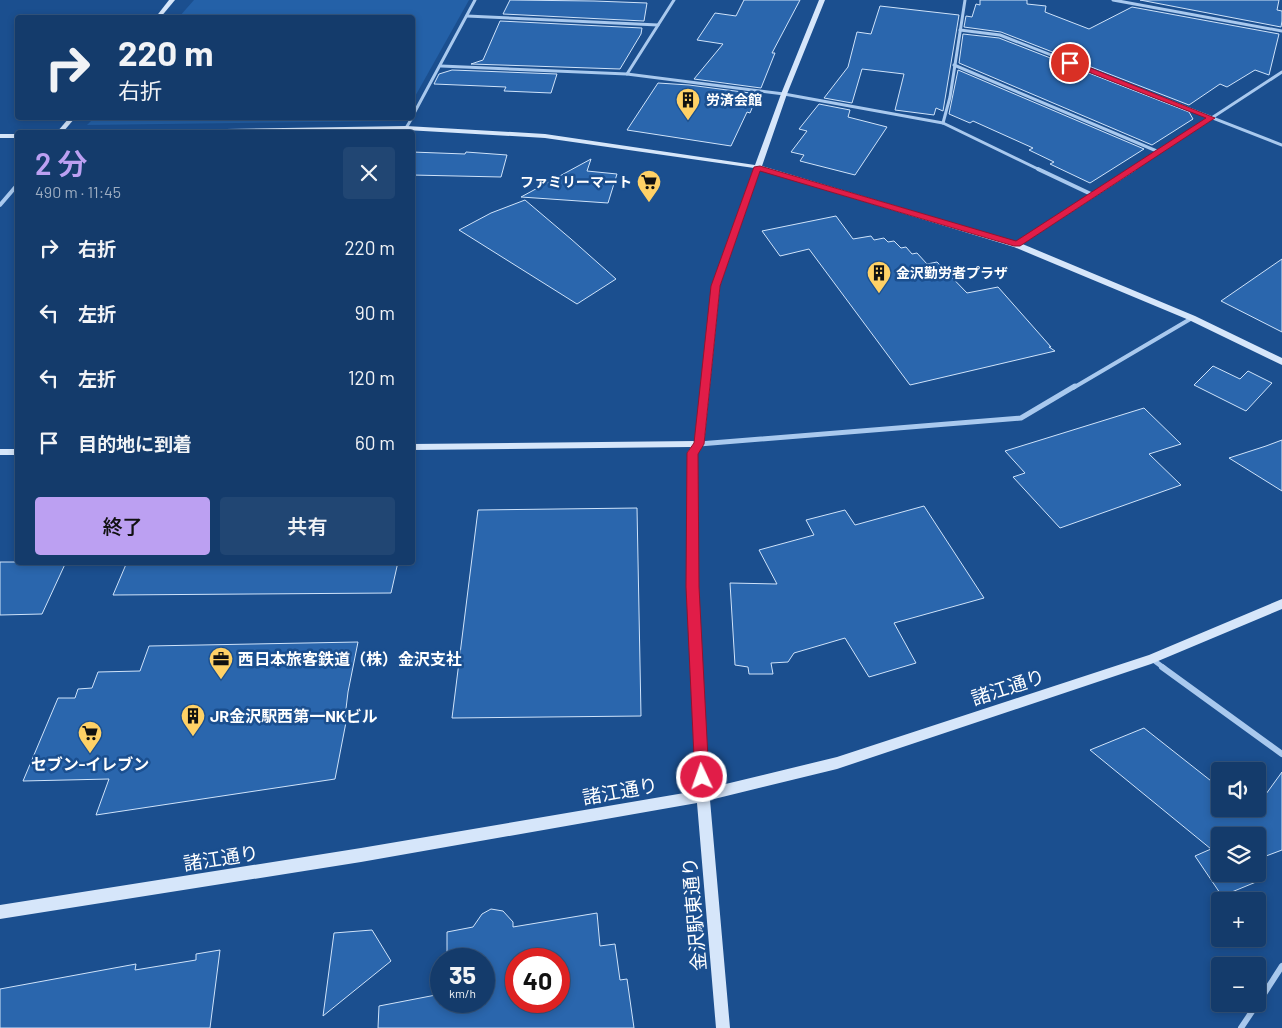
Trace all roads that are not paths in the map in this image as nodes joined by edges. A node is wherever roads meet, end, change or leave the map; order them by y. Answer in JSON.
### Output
{"nodes":[{"id":1,"x":172,"y":0,"type":"edge"},
{"id":2,"x":475,"y":0,"type":"edge"},
{"id":3,"x":674,"y":0,"type":"edge"},
{"id":4,"x":822,"y":0,"type":"edge"},
{"id":5,"x":965,"y":0,"type":"edge"},
{"id":6,"x":1113,"y":0,"type":"edge"},
{"id":7,"x":160,"y":15,"type":"edge"},
{"id":8,"x":467,"y":16,"type":"junction"},
{"id":9,"x":658,"y":25,"type":"junction"},
{"id":10,"x":960,"y":30,"type":"junction"},
{"id":11,"x":1282,"y":31,"type":"edge"},
{"id":12,"x":954,"y":65,"type":"junction"},
{"id":13,"x":441,"y":66,"type":"junction"},
{"id":14,"x":1282,"y":72,"type":"edge"},
{"id":15,"x":627,"y":74,"type":"junction"},
{"id":16,"x":784,"y":94,"type":"junction"},
{"id":17,"x":415,"y":112,"type":"edge"},
{"id":18,"x":1211,"y":118,"type":"junction"},
{"id":19,"x":70,"y":120,"type":"edge"},
{"id":20,"x":410,"y":120,"type":"edge"},
{"id":21,"x":943,"y":123,"type":"junction"},
{"id":22,"x":406,"y":128,"type":"junction"},
{"id":23,"x":62,"y":130,"type":"edge"},
{"id":24,"x":286,"y":130,"type":"edge"},
{"id":25,"x":0,"y":136,"type":"edge"},
{"id":26,"x":15,"y":136,"type":"edge"},
{"id":27,"x":1282,"y":145,"type":"edge"},
{"id":28,"x":1159,"y":152,"type":"junction"},
{"id":29,"x":758,"y":167,"type":"junction"},
{"id":30,"x":15,"y":188,"type":"edge"},
{"id":31,"x":1093,"y":195,"type":"junction"},
{"id":32,"x":0,"y":205,"type":"edge"},
{"id":33,"x":1017,"y":244,"type":"junction"},
{"id":34,"x":1192,"y":318,"type":"junction"},
{"id":35,"x":1282,"y":362,"type":"edge"},
{"id":36,"x":699,"y":444,"type":"junction"},
{"id":37,"x":415,"y":447,"type":"edge"},
{"id":38,"x":0,"y":452,"type":"edge"},
{"id":39,"x":15,"y":452,"type":"edge"},
{"id":40,"x":1282,"y":604,"type":"edge"},
{"id":41,"x":1151,"y":659,"type":"junction"},
{"id":42,"x":1282,"y":754,"type":"edge"},
{"id":43,"x":703,"y":796,"type":"junction"},
{"id":44,"x":0,"y":912,"type":"edge"},
{"id":45,"x":1282,"y":966,"type":"edge"},
{"id":46,"x":1266,"y":990,"type":"edge"},
{"id":47,"x":1252,"y":1012,"type":"edge"},
{"id":48,"x":723,"y":1028,"type":"edge"},
{"id":49,"x":1241,"y":1028,"type":"edge"}],
"edges":[{"from":1,"to":7,"type":"street"},
{"from":2,"to":8,"type":"street"},
{"from":3,"to":9,"type":"street"},
{"from":4,"to":16,"type":"street","name":"金沢駅東通り"},
{"from":5,"to":10,"type":"street"},
{"from":6,"to":11,"type":"street"},
{"from":8,"to":9,"type":"street"},
{"from":8,"to":13,"type":"street"},
{"from":9,"to":15,"type":"street"},
{"from":10,"to":12,"type":"street"},
{"from":10,"to":18,"type":"street"},
{"from":12,"to":21,"type":"street"},
{"from":12,"to":28,"type":"street"},
{"from":13,"to":15,"type":"street"},
{"from":13,"to":17,"type":"street"},
{"from":14,"to":18,"type":"street"},
{"from":15,"to":16,"type":"street"},
{"from":16,"to":21,"type":"street"},
{"from":16,"to":29,"type":"street","name":"金沢駅東通り"},
{"from":18,"to":27,"type":"street"},
{"from":18,"to":28,"type":"street"},
{"from":19,"to":23,"type":"street"},
{"from":20,"to":22,"type":"street"},
{"from":21,"to":31,"type":"street"},
{"from":22,"to":24,"type":"street"},
{"from":22,"to":29,"type":"street"},
{"from":25,"to":26,"type":"street"},
{"from":28,"to":31,"type":"street"},
{"from":29,"to":33,"type":"street"},
{"from":29,"to":36,"type":"street","name":"金沢駅東通り"},
{"from":30,"to":32,"type":"street"},
{"from":31,"to":33,"type":"street"},
{"from":33,"to":34,"type":"street"},
{"from":34,"to":35,"type":"street"},
{"from":34,"to":36,"type":"street"},
{"from":36,"to":37,"type":"street"},
{"from":36,"to":43,"type":"street","name":"金沢駅東通り"},
{"from":38,"to":39,"type":"street"},
{"from":40,"to":41,"type":"street","name":"諸江通り"},
{"from":41,"to":42,"type":"street"},
{"from":41,"to":43,"type":"street","name":"諸江通り"},
{"from":43,"to":44,"type":"street","name":"諸江通り"},
{"from":43,"to":48,"type":"street","name":"金沢駅東通り"},
{"from":45,"to":46,"type":"street"},
{"from":47,"to":49,"type":"street"}]}
